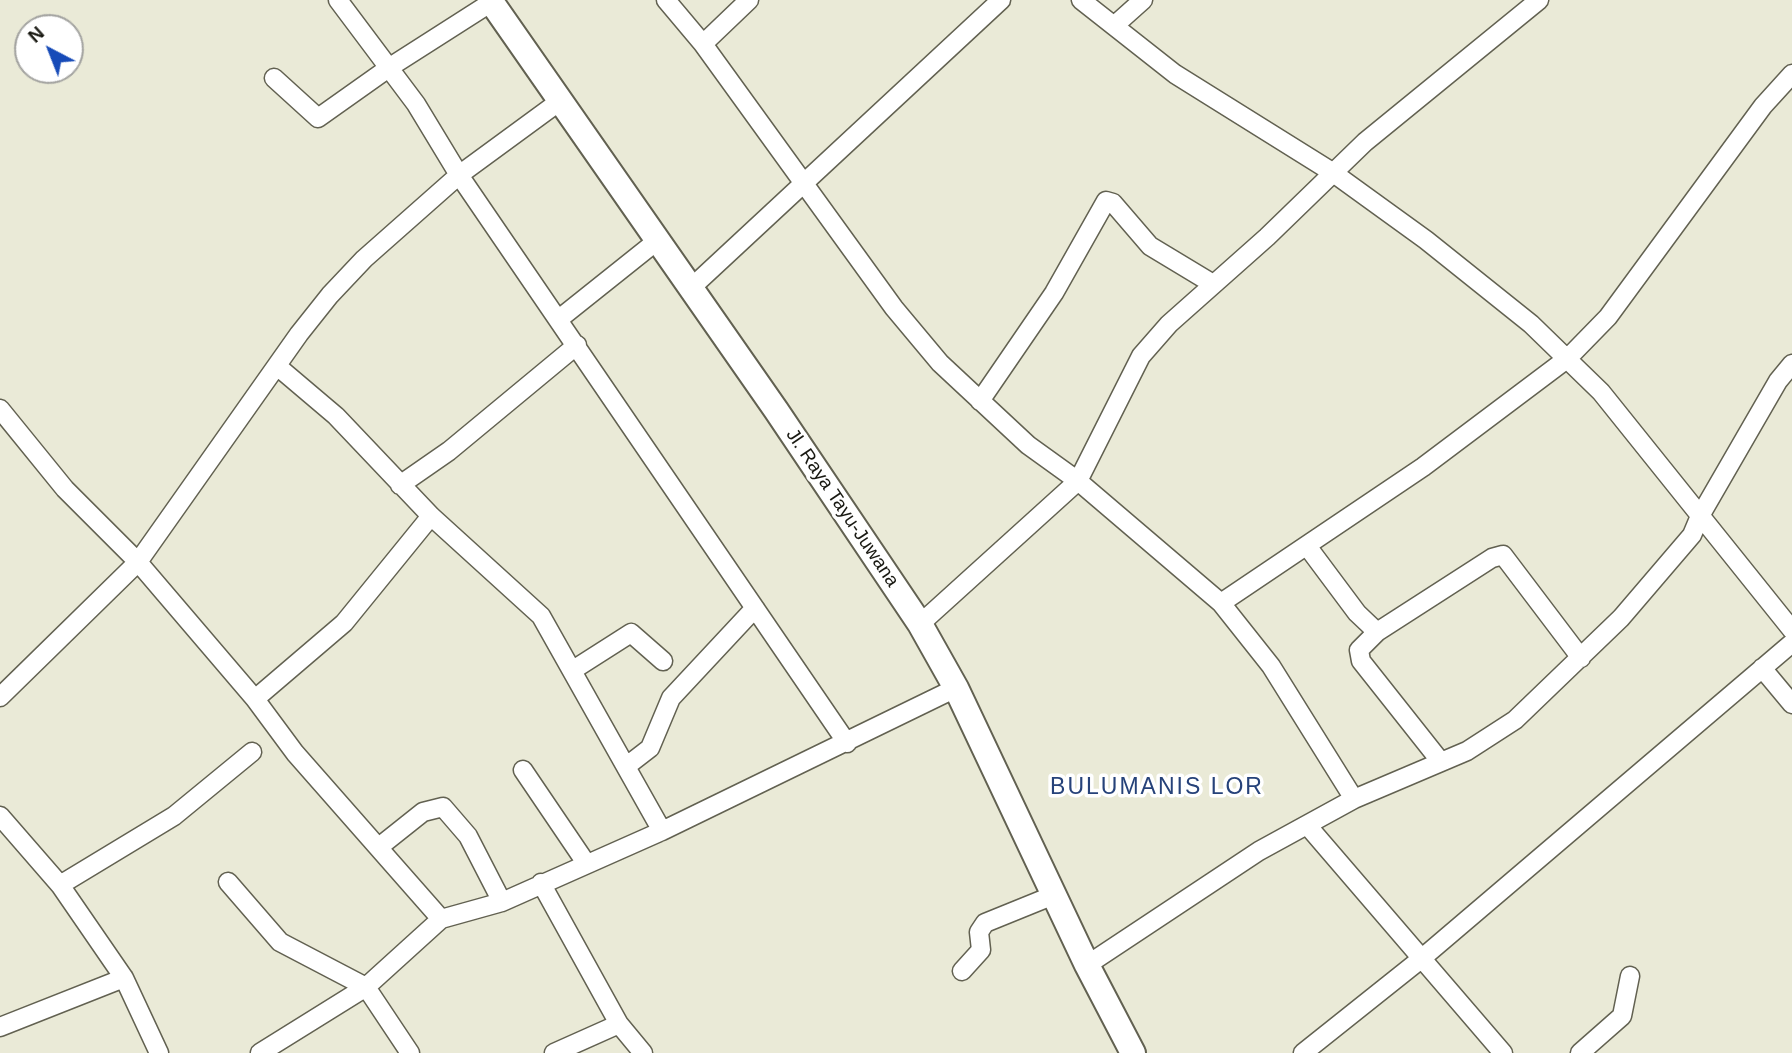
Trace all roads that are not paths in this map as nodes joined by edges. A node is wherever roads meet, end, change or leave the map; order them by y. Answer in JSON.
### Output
{"nodes":[{"id":1,"x":338,"y":0,"type":"edge"},
{"id":2,"x":666,"y":0,"type":"edge"},
{"id":3,"x":749,"y":0,"type":"edge"},
{"id":4,"x":1001,"y":0,"type":"edge"},
{"id":5,"x":1081,"y":0,"type":"edge"},
{"id":6,"x":1143,"y":0,"type":"edge"},
{"id":7,"x":1539,"y":0,"type":"edge"},
{"id":8,"x":492,"y":1,"type":"edge"},
{"id":9,"x":1115,"y":25,"type":"junction"},
{"id":10,"x":703,"y":44,"type":"junction"},
{"id":11,"x":390,"y":67,"type":"junction"},
{"id":12,"x":1792,"y":74,"type":"edge"},
{"id":13,"x":274,"y":78,"type":"dead end"},
{"id":14,"x":560,"y":101,"type":"junction"},
{"id":15,"x":1332,"y":172,"type":"junction"},
{"id":16,"x":459,"y":176,"type":"junction"},
{"id":17,"x":804,"y":184,"type":"junction"},
{"id":18,"x":658,"y":240,"type":"junction"},
{"id":19,"x":1213,"y":284,"type":"junction"},
{"id":20,"x":691,"y":288,"type":"junction"},
{"id":21,"x":559,"y":319,"type":"junction"},
{"id":22,"x":577,"y":345,"type":"junction"},
{"id":23,"x":1568,"y":359,"type":"junction"},
{"id":24,"x":1792,"y":364,"type":"edge"},
{"id":25,"x":276,"y":366,"type":"junction"},
{"id":26,"x":980,"y":401,"type":"junction"},
{"id":27,"x":0,"y":409,"type":"edge"},
{"id":28,"x":1078,"y":481,"type":"junction"},
{"id":29,"x":400,"y":485,"type":"junction"},
{"id":30,"x":431,"y":516,"type":"junction"},
{"id":31,"x":1700,"y":516,"type":"junction"},
{"id":32,"x":1307,"y":546,"type":"junction"},
{"id":33,"x":138,"y":562,"type":"junction"},
{"id":34,"x":1221,"y":603,"type":"junction"},
{"id":35,"x":755,"y":608,"type":"junction"},
{"id":36,"x":920,"y":624,"type":"junction"},
{"id":37,"x":1792,"y":630,"type":"edge"},
{"id":38,"x":1377,"y":632,"type":"junction"},
{"id":39,"x":1792,"y":643,"type":"edge"},
{"id":40,"x":1581,"y":657,"type":"junction"},
{"id":41,"x":663,"y":661,"type":"dead end"},
{"id":42,"x":1762,"y":668,"type":"junction"},
{"id":43,"x":573,"y":670,"type":"junction"},
{"id":44,"x":956,"y":688,"type":"junction"},
{"id":45,"x":0,"y":697,"type":"edge"},
{"id":46,"x":255,"y":699,"type":"junction"},
{"id":47,"x":1792,"y":704,"type":"edge"},
{"id":48,"x":847,"y":743,"type":"junction"},
{"id":49,"x":252,"y":752,"type":"dead end"},
{"id":50,"x":1441,"y":762,"type":"junction"},
{"id":51,"x":628,"y":765,"type":"junction"},
{"id":52,"x":523,"y":770,"type":"dead end"},
{"id":53,"x":1354,"y":799,"type":"junction"},
{"id":54,"x":0,"y":816,"type":"edge"},
{"id":55,"x":1307,"y":825,"type":"junction"},
{"id":56,"x":662,"y":831,"type":"junction"},
{"id":57,"x":379,"y":847,"type":"junction"},
{"id":58,"x":586,"y":863,"type":"junction"},
{"id":59,"x":228,"y":882,"type":"dead end"},
{"id":60,"x":541,"y":883,"type":"junction"},
{"id":61,"x":60,"y":886,"type":"junction"},
{"id":62,"x":1054,"y":895,"type":"junction"},
{"id":63,"x":502,"y":902,"type":"junction"},
{"id":64,"x":441,"y":919,"type":"junction"},
{"id":65,"x":1421,"y":959,"type":"junction"},
{"id":66,"x":1087,"y":965,"type":"junction"},
{"id":67,"x":962,"y":971,"type":"dead end"},
{"id":68,"x":1630,"y":976,"type":"dead end"},
{"id":69,"x":124,"y":978,"type":"junction"},
{"id":70,"x":366,"y":987,"type":"junction"},
{"id":71,"x":619,"y":1024,"type":"junction"},
{"id":72,"x":0,"y":1027,"type":"edge"},
{"id":73,"x":159,"y":1053,"type":"edge"},
{"id":74,"x":260,"y":1053,"type":"edge"},
{"id":75,"x":410,"y":1053,"type":"edge"},
{"id":76,"x":554,"y":1053,"type":"edge"},
{"id":77,"x":643,"y":1053,"type":"edge"},
{"id":78,"x":1133,"y":1053,"type":"edge"},
{"id":79,"x":1303,"y":1053,"type":"edge"},
{"id":80,"x":1503,"y":1053,"type":"edge"},
{"id":81,"x":1580,"y":1053,"type":"edge"}],
"edges":[{"from":1,"to":11,"type":"street"},
{"from":2,"to":10,"type":"street"},
{"from":3,"to":10,"type":"street"},
{"from":4,"to":17,"type":"street"},
{"from":5,"to":9,"type":"street"},
{"from":6,"to":9,"type":"street"},
{"from":7,"to":15,"type":"street"},
{"from":8,"to":11,"type":"street"},
{"from":8,"to":14,"type":"main road","name":"Jl. Raya Tayu-Juwana"},
{"from":9,"to":15,"type":"street"},
{"from":10,"to":17,"type":"street"},
{"from":11,"to":13,"type":"street"},
{"from":11,"to":16,"type":"street"},
{"from":12,"to":23,"type":"street"},
{"from":14,"to":16,"type":"street"},
{"from":14,"to":18,"type":"main road","name":"Jl. Raya Tayu-Juwana"},
{"from":15,"to":19,"type":"street"},
{"from":15,"to":23,"type":"street"},
{"from":16,"to":21,"type":"street"},
{"from":16,"to":25,"type":"street"},
{"from":17,"to":20,"type":"street"},
{"from":17,"to":26,"type":"street"},
{"from":18,"to":20,"type":"main road","name":"Jl. Raya Tayu-Juwana"},
{"from":18,"to":21,"type":"street"},
{"from":19,"to":26,"type":"street"},
{"from":19,"to":28,"type":"street"},
{"from":20,"to":36,"type":"main road","name":"Jl. Raya Tayu-Juwana"},
{"from":21,"to":22,"type":"street"},
{"from":22,"to":29,"type":"street"},
{"from":22,"to":35,"type":"street"},
{"from":23,"to":31,"type":"street"},
{"from":23,"to":32,"type":"street"},
{"from":24,"to":31,"type":"street"},
{"from":25,"to":29,"type":"street"},
{"from":25,"to":33,"type":"street"},
{"from":26,"to":28,"type":"street"},
{"from":27,"to":33,"type":"street"},
{"from":28,"to":34,"type":"street"},
{"from":28,"to":36,"type":"street"},
{"from":29,"to":30,"type":"street"},
{"from":30,"to":43,"type":"street"},
{"from":30,"to":46,"type":"street"},
{"from":31,"to":37,"type":"street"},
{"from":31,"to":40,"type":"street"},
{"from":32,"to":34,"type":"street"},
{"from":32,"to":38,"type":"street"},
{"from":33,"to":45,"type":"street"},
{"from":33,"to":46,"type":"street"},
{"from":34,"to":53,"type":"street"},
{"from":35,"to":48,"type":"street"},
{"from":35,"to":51,"type":"street"},
{"from":36,"to":44,"type":"main road","name":"Jl. Raya Tayu-Juwana"},
{"from":38,"to":40,"type":"street"},
{"from":38,"to":50,"type":"street"},
{"from":39,"to":42,"type":"street"},
{"from":40,"to":50,"type":"street"},
{"from":41,"to":43,"type":"street"},
{"from":42,"to":47,"type":"street"},
{"from":42,"to":65,"type":"street"},
{"from":43,"to":51,"type":"street"},
{"from":44,"to":48,"type":"street"},
{"from":44,"to":62,"type":"main road","name":"Jl. Raya Tayu-Juwana"},
{"from":46,"to":57,"type":"street"},
{"from":48,"to":56,"type":"street"},
{"from":49,"to":61,"type":"street"},
{"from":50,"to":53,"type":"street"},
{"from":51,"to":56,"type":"street"},
{"from":52,"to":58,"type":"street"},
{"from":53,"to":55,"type":"street"},
{"from":54,"to":61,"type":"street"},
{"from":55,"to":65,"type":"street"},
{"from":55,"to":66,"type":"street"},
{"from":56,"to":58,"type":"street"},
{"from":57,"to":63,"type":"street"},
{"from":57,"to":64,"type":"street"},
{"from":58,"to":60,"type":"street"},
{"from":59,"to":70,"type":"street"},
{"from":60,"to":63,"type":"street"},
{"from":60,"to":71,"type":"street"},
{"from":61,"to":69,"type":"street"},
{"from":62,"to":66,"type":"main road","name":"Jl. Raya Tayu-Juwana"},
{"from":62,"to":67,"type":"street"},
{"from":63,"to":64,"type":"street"},
{"from":64,"to":70,"type":"street"},
{"from":65,"to":79,"type":"street"},
{"from":65,"to":80,"type":"street"},
{"from":66,"to":78,"type":"main road","name":"Jl. Raya Tayu-Juwana"},
{"from":68,"to":81,"type":"street"},
{"from":69,"to":72,"type":"street"},
{"from":69,"to":73,"type":"street"},
{"from":70,"to":74,"type":"street"},
{"from":70,"to":75,"type":"street"},
{"from":71,"to":76,"type":"street"},
{"from":71,"to":77,"type":"street"}]}
